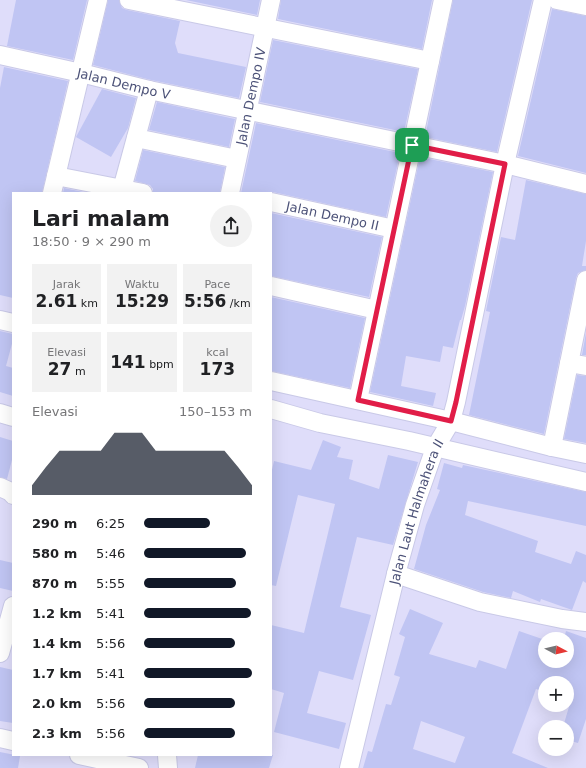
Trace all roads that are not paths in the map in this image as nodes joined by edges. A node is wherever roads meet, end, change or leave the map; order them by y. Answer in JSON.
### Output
{"nodes":[{"id":1,"x":98,"y":0,"type":"edge"},
{"id":2,"x":129,"y":0,"type":"edge"},
{"id":3,"x":271,"y":0,"type":"edge"},
{"id":4,"x":443,"y":0,"type":"edge"},
{"id":5,"x":543,"y":0,"type":"edge"},
{"id":6,"x":557,"y":0,"type":"edge"},
{"id":7,"x":586,"y":6,"type":"edge"},
{"id":8,"x":265,"y":28,"type":"junction"},
{"id":9,"x":0,"y":56,"type":"edge"},
{"id":10,"x":430,"y":61,"type":"junction"},
{"id":11,"x":81,"y":73,"type":"junction"},
{"id":12,"x":149,"y":90,"type":"junction"},
{"id":13,"x":248,"y":110,"type":"junction"},
{"id":14,"x":136,"y":138,"type":"junction"},
{"id":15,"x":412,"y":145,"type":"junction"},
{"id":16,"x":237,"y":159,"type":"junction"},
{"id":17,"x":505,"y":164,"type":"junction"},
{"id":18,"x":54,"y":184,"type":"edge"},
{"id":19,"x":586,"y":184,"type":"edge"},
{"id":20,"x":122,"y":189,"type":"junction"},
{"id":21,"x":138,"y":192,"type":"edge"},
{"id":22,"x":230,"y":192,"type":"edge"},
{"id":23,"x":272,"y":202,"type":"edge"},
{"id":24,"x":394,"y":229,"type":"junction"},
{"id":25,"x":586,"y":280,"type":"edge"},
{"id":26,"x":272,"y":286,"type":"edge"},
{"id":27,"x":377,"y":310,"type":"junction"},
{"id":28,"x":0,"y":320,"type":"edge"},
{"id":29,"x":12,"y":322,"type":"edge"},
{"id":30,"x":578,"y":364,"type":"edge"},
{"id":31,"x":272,"y":381,"type":"edge"},
{"id":32,"x":358,"y":400,"type":"junction"},
{"id":33,"x":272,"y":409,"type":"edge"},
{"id":34,"x":0,"y":413,"type":"edge"},
{"id":35,"x":12,"y":417,"type":"edge"},
{"id":36,"x":451,"y":421,"type":"junction"},
{"id":37,"x":552,"y":447,"type":"junction"},
{"id":38,"x":435,"y":448,"type":"junction"},
{"id":39,"x":586,"y":454,"type":"edge"},
{"id":40,"x":586,"y":482,"type":"edge"},
{"id":41,"x":0,"y":487,"type":"edge"},
{"id":42,"x":12,"y":494,"type":"edge"},
{"id":43,"x":396,"y":574,"type":"junction"},
{"id":44,"x":12,"y":610,"type":"edge"},
{"id":45,"x":586,"y":622,"type":"edge"},
{"id":46,"x":0,"y":653,"type":"edge"},
{"id":47,"x":0,"y":657,"type":"edge"},
{"id":48,"x":12,"y":660,"type":"edge"},
{"id":49,"x":0,"y":738,"type":"edge"},
{"id":50,"x":12,"y":740,"type":"edge"},
{"id":51,"x":84,"y":756,"type":"edge"},
{"id":52,"x":166,"y":756,"type":"edge"},
{"id":53,"x":139,"y":768,"type":"edge"},
{"id":54,"x":168,"y":768,"type":"edge"},
{"id":55,"x":349,"y":768,"type":"edge"}],
"edges":[{"from":1,"to":11,"type":"street"},
{"from":2,"to":8,"type":"street"},
{"from":3,"to":8,"type":"street","name":"Jalan Dempo IV"},
{"from":4,"to":10,"type":"street"},
{"from":5,"to":17,"type":"street","name":"Jalan Laut Halmahera II"},
{"from":6,"to":7,"type":"street"},
{"from":8,"to":10,"type":"street"},
{"from":8,"to":13,"type":"street","name":"Jalan Dempo IV"},
{"from":9,"to":11,"type":"street","name":"Jalan Dempo V"},
{"from":10,"to":15,"type":"street"},
{"from":11,"to":12,"type":"street","name":"Jalan Dempo V"},
{"from":11,"to":18,"type":"street"},
{"from":12,"to":13,"type":"street","name":"Jalan Dempo V"},
{"from":12,"to":14,"type":"street"},
{"from":13,"to":15,"type":"street","name":"Jalan Dempo V"},
{"from":13,"to":16,"type":"street","name":"Jalan Dempo IV"},
{"from":14,"to":16,"type":"street"},
{"from":14,"to":20,"type":"street"},
{"from":15,"to":17,"type":"street","name":"Jalan Dempo V"},
{"from":15,"to":24,"type":"street"},
{"from":16,"to":22,"type":"street","name":"Jalan Dempo IV"},
{"from":17,"to":19,"type":"street","name":"Jalan Dempo V"},
{"from":17,"to":36,"type":"street","name":"Jalan Laut Halmahera II"},
{"from":18,"to":20,"type":"street"},
{"from":20,"to":21,"type":"street"},
{"from":23,"to":24,"type":"street","name":"Jalan Dempo II"},
{"from":24,"to":27,"type":"street"},
{"from":25,"to":30,"type":"street"},
{"from":26,"to":27,"type":"street"},
{"from":27,"to":32,"type":"street"},
{"from":28,"to":29,"type":"street"},
{"from":30,"to":37,"type":"street"},
{"from":31,"to":32,"type":"street"},
{"from":32,"to":36,"type":"street"},
{"from":33,"to":38,"type":"street"},
{"from":34,"to":35,"type":"street"},
{"from":36,"to":37,"type":"street"},
{"from":36,"to":38,"type":"street","name":"Jalan Laut Halmahera II"},
{"from":37,"to":39,"type":"street"},
{"from":38,"to":40,"type":"street"},
{"from":38,"to":43,"type":"street","name":"Jalan Laut Halmahera II"},
{"from":41,"to":42,"type":"street"},
{"from":43,"to":45,"type":"street"},
{"from":43,"to":55,"type":"street","name":"Jalan Laut Halmahera II"},
{"from":44,"to":46,"type":"street"},
{"from":47,"to":48,"type":"street"},
{"from":49,"to":50,"type":"street"},
{"from":51,"to":53,"type":"street"},
{"from":52,"to":54,"type":"street"}]}
